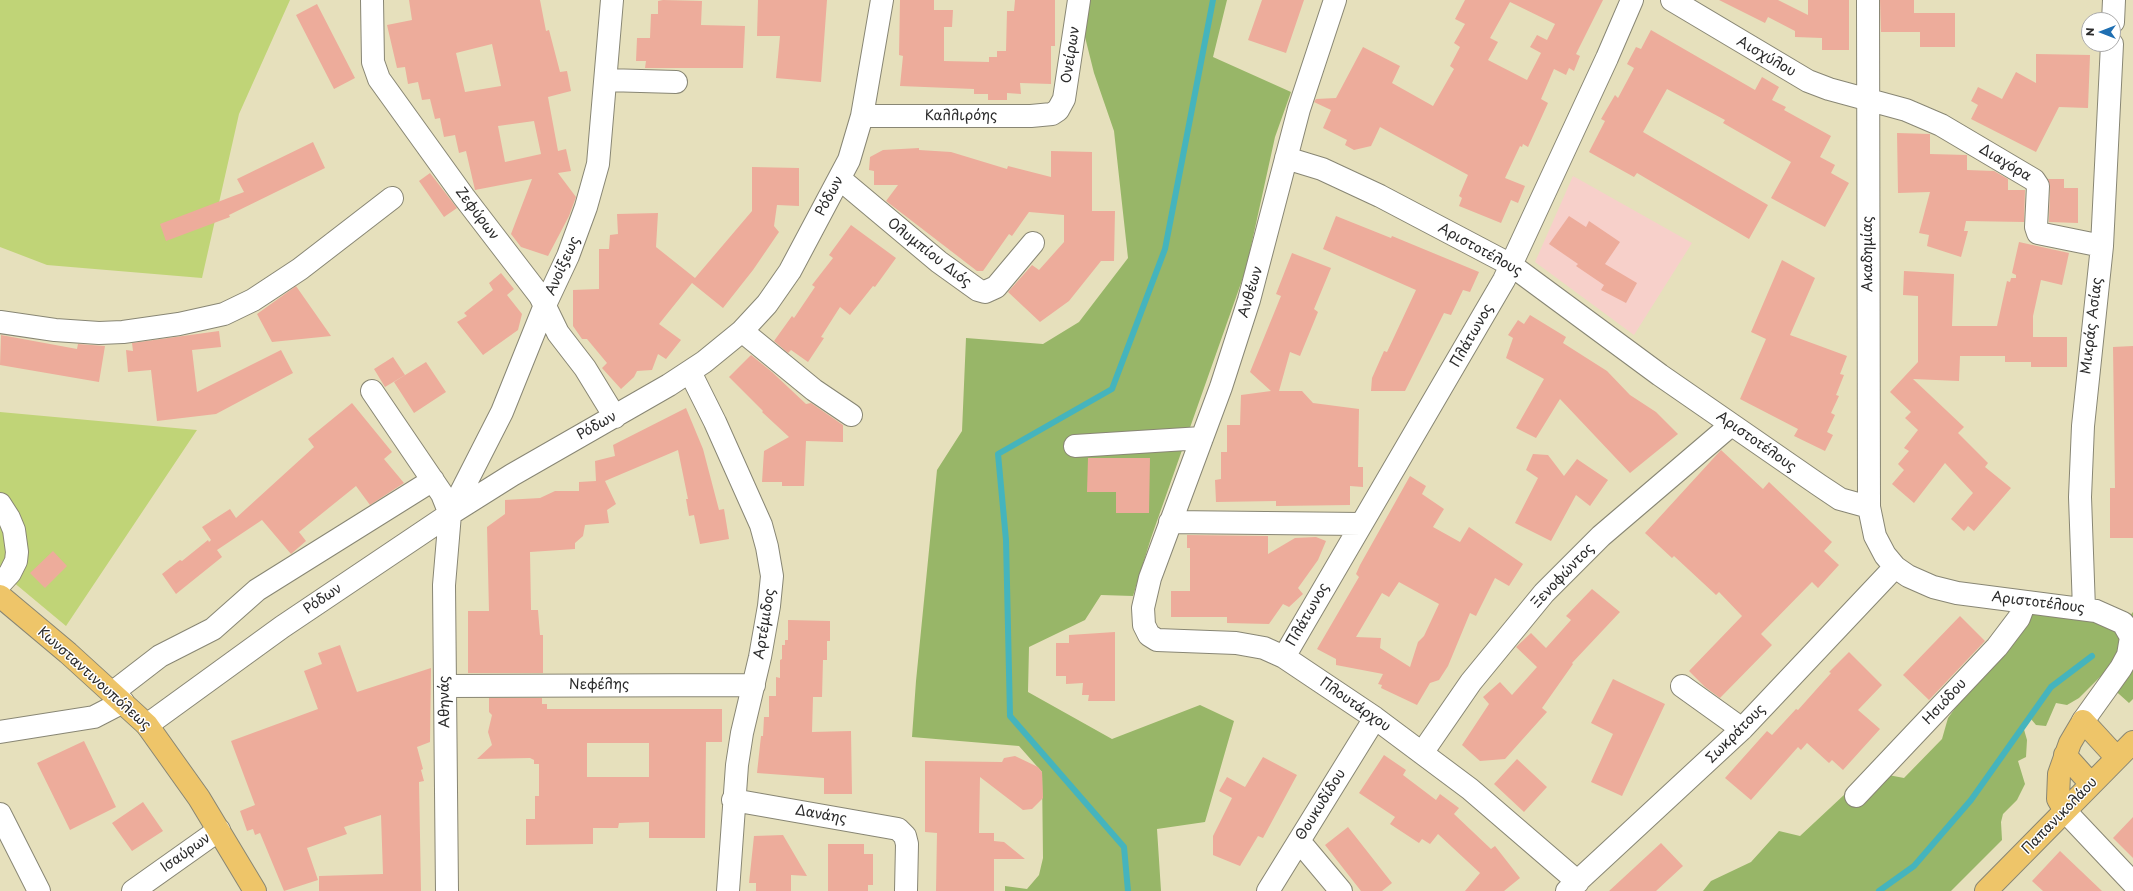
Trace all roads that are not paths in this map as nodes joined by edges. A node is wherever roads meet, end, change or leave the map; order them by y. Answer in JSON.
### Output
{"nodes":[{"id":1,"x":372,"y":0,"type":"edge"},
{"id":2,"x":882,"y":0,"type":"edge"},
{"id":3,"x":1079,"y":0,"type":"edge"},
{"id":4,"x":1335,"y":0,"type":"edge"},
{"id":5,"x":1632,"y":0,"type":"edge"},
{"id":6,"x":1672,"y":0,"type":"edge"},
{"id":7,"x":1868,"y":0,"type":"edge"},
{"id":8,"x":2114,"y":0,"type":"edge"},
{"id":9,"x":618,"y":2,"type":"edge"},
{"id":10,"x":2113,"y":12,"type":"edge"},
{"id":11,"x":2112,"y":52,"type":"edge"},
{"id":12,"x":606,"y":80,"type":"junction"},
{"id":13,"x":676,"y":82,"type":"dead end"},
{"id":14,"x":1867,"y":99,"type":"junction"},
{"id":15,"x":1058,"y":110,"type":"joint"},
{"id":16,"x":862,"y":116,"type":"junction"},
{"id":17,"x":1286,"y":158,"type":"junction"},
{"id":18,"x":840,"y":179,"type":"junction"},
{"id":19,"x":392,"y":198,"type":"dead end"},
{"id":20,"x":1034,"y":243,"type":"dead end"},
{"id":21,"x":2102,"y":246,"type":"junction"},
{"id":22,"x":1511,"y":265,"type":"junction"},
{"id":23,"x":545,"y":305,"type":"junction"},
{"id":24,"x":0,"y":322,"type":"edge"},
{"id":25,"x":742,"y":331,"type":"junction"},
{"id":26,"x":690,"y":372,"type":"junction"},
{"id":27,"x":372,"y":391,"type":"dead end"},
{"id":28,"x":615,"y":416,"type":"junction"},
{"id":29,"x":851,"y":416,"type":"dead end"},
{"id":30,"x":1731,"y":424,"type":"junction"},
{"id":31,"x":1202,"y":438,"type":"junction"},
{"id":32,"x":1075,"y":446,"type":"dead end"},
{"id":33,"x":433,"y":480,"type":"junction"},
{"id":34,"x":0,"y":504,"type":"edge"},
{"id":35,"x":1869,"y":507,"type":"junction"},
{"id":36,"x":450,"y":514,"type":"junction"},
{"id":37,"x":1170,"y":522,"type":"junction"},
{"id":38,"x":1361,"y":524,"type":"junction"},
{"id":39,"x":1895,"y":567,"type":"junction"},
{"id":40,"x":1150,"y":578,"type":"joint"},
{"id":41,"x":0,"y":584,"type":"edge"},
{"id":42,"x":0,"y":596,"type":"edge"},
{"id":43,"x":2025,"y":602,"type":"junction"},
{"id":44,"x":2084,"y":609,"type":"junction"},
{"id":45,"x":1284,"y":657,"type":"junction"},
{"id":46,"x":754,"y":684,"type":"junction"},
{"id":47,"x":445,"y":686,"type":"junction"},
{"id":48,"x":1682,"y":686,"type":"dead end"},
{"id":49,"x":118,"y":697,"type":"junction"},
{"id":50,"x":1374,"y":718,"type":"junction"},
{"id":51,"x":2083,"y":721,"type":"junction"},
{"id":52,"x":147,"y":725,"type":"junction"},
{"id":53,"x":1742,"y":729,"type":"junction"},
{"id":54,"x":0,"y":732,"type":"edge"},
{"id":55,"x":2133,"y":742,"type":"edge"},
{"id":56,"x":1422,"y":753,"type":"junction"},
{"id":57,"x":2064,"y":755,"type":"junction"},
{"id":58,"x":2117,"y":758,"type":"junction"},
{"id":59,"x":2091,"y":784,"type":"junction"},
{"id":60,"x":1856,"y":796,"type":"dead end"},
{"id":61,"x":733,"y":800,"type":"junction"},
{"id":62,"x":2065,"y":810,"type":"junction"},
{"id":63,"x":0,"y":814,"type":"edge"},
{"id":64,"x":219,"y":830,"type":"junction"},
{"id":65,"x":1299,"y":840,"type":"junction"},
{"id":66,"x":2131,"y":885,"type":"edge"},
{"id":67,"x":1572,"y":886,"type":"edge"},
{"id":68,"x":39,"y":891,"type":"edge"},
{"id":69,"x":133,"y":891,"type":"edge"},
{"id":70,"x":255,"y":891,"type":"edge"},
{"id":71,"x":447,"y":891,"type":"edge"},
{"id":72,"x":728,"y":891,"type":"edge"},
{"id":73,"x":906,"y":891,"type":"edge"},
{"id":74,"x":1268,"y":891,"type":"edge"},
{"id":75,"x":1341,"y":891,"type":"edge"},
{"id":76,"x":1986,"y":891,"type":"edge"}],
"edges":[{"from":1,"to":23,"type":"street","name":"Ζεφύρων"},
{"from":2,"to":16,"type":"street","name":"Ρόδων"},
{"from":3,"to":15,"type":"street","name":"Ονείρων"},
{"from":4,"to":17,"type":"street","name":"Ανθέων"},
{"from":5,"to":22,"type":"street","name":"Πλάτωνος"},
{"from":6,"to":14,"type":"street","name":"Αισχύλου"},
{"from":7,"to":14,"type":"street","name":"Ακαδημίας"},
{"from":8,"to":10,"type":"street"},
{"from":9,"to":12,"type":"street","name":"Ανοίξεως"},
{"from":11,"to":21,"type":"street","name":"Μικράς Ασίας"},
{"from":12,"to":13,"type":"street"},
{"from":12,"to":23,"type":"street","name":"Ανοίξεως"},
{"from":14,"to":21,"type":"street","name":"Διαγόρα"},
{"from":14,"to":35,"type":"street","name":"Ακαδημίας"},
{"from":15,"to":16,"type":"street","name":"Καλλιρόης"},
{"from":16,"to":18,"type":"street","name":"Ρόδων"},
{"from":17,"to":22,"type":"street","name":"Αριστοτέλους"},
{"from":17,"to":31,"type":"street","name":"Ανθέων"},
{"from":18,"to":20,"type":"street","name":"Ολυμπίου Διός"},
{"from":18,"to":25,"type":"street","name":"Ρόδων"},
{"from":19,"to":24,"type":"street"},
{"from":21,"to":44,"type":"street","name":"Μικράς Ασίας"},
{"from":22,"to":30,"type":"street","name":"Αριστοτέλους"},
{"from":22,"to":38,"type":"street","name":"Πλάτωνος"},
{"from":23,"to":28,"type":"street","name":"Ζεφύρων"},
{"from":23,"to":36,"type":"street","name":"Ανοίξεως"},
{"from":25,"to":26,"type":"street","name":"Ρόδων"},
{"from":25,"to":29,"type":"street"},
{"from":26,"to":28,"type":"street","name":"Ρόδων"},
{"from":26,"to":46,"type":"street","name":"Αρτέμιδος"},
{"from":27,"to":33,"type":"street"},
{"from":28,"to":36,"type":"street","name":"Ρόδων"},
{"from":30,"to":35,"type":"street","name":"Αριστοτέλους"},
{"from":30,"to":56,"type":"street","name":"Ξενοφώντος"},
{"from":31,"to":32,"type":"street"},
{"from":31,"to":37,"type":"street","name":"Ανθέων"},
{"from":33,"to":36,"type":"street"},
{"from":33,"to":49,"type":"street"},
{"from":34,"to":41,"type":"street"},
{"from":35,"to":39,"type":"street","name":"Αριστοτέλους"},
{"from":36,"to":47,"type":"street","name":"Αθηνάς"},
{"from":36,"to":52,"type":"street","name":"Ρόδων"},
{"from":37,"to":38,"type":"street"},
{"from":37,"to":40,"type":"street","name":"Ανθέων"},
{"from":38,"to":45,"type":"street","name":"Πλάτωνος"},
{"from":39,"to":43,"type":"street","name":"Αριστοτέλους"},
{"from":39,"to":53,"type":"street","name":"Σωκράτους"},
{"from":40,"to":45,"type":"street","name":"Πλουτάρχου"},
{"from":42,"to":49,"type":"main road","name":"Κωνσταντινουπόλεως"},
{"from":43,"to":44,"type":"street","name":"Αριστοτέλους"},
{"from":43,"to":60,"type":"street","name":"Ησιόδου"},
{"from":44,"to":51,"type":"street","name":"Αριστοτέλους"},
{"from":45,"to":50,"type":"street","name":"Πλουτάρχου"},
{"from":46,"to":47,"type":"street","name":"Νεφέλης"},
{"from":46,"to":61,"type":"street","name":"Αρτέμιδος"},
{"from":47,"to":71,"type":"street","name":"Αθηνάς"},
{"from":48,"to":53,"type":"street"},
{"from":49,"to":52,"type":"main road","name":"Κωνσταντινουπόλεως"},
{"from":49,"to":54,"type":"street"},
{"from":50,"to":56,"type":"street","name":"Πλουτάρχου"},
{"from":50,"to":65,"type":"street","name":"Θουκυδίδου"},
{"from":51,"to":57,"type":"main road"},
{"from":51,"to":58,"type":"main road"},
{"from":52,"to":64,"type":"main road","name":"Κωνσταντινουπόλεως"},
{"from":53,"to":67,"type":"street","name":"Σωκράτους"},
{"from":55,"to":58,"type":"main road","name":"Παπανικολάου"},
{"from":56,"to":67,"type":"street","name":"Πλουτάρχου"},
{"from":57,"to":59,"type":"main road"},
{"from":57,"to":62,"type":"main road"},
{"from":58,"to":59,"type":"main road","name":"Παπανικολάου"},
{"from":59,"to":62,"type":"main road","name":"Παπανικολάου"},
{"from":61,"to":72,"type":"street","name":"Αρτέμιδος"},
{"from":61,"to":73,"type":"street","name":"Δανάης"},
{"from":62,"to":66,"type":"street"},
{"from":62,"to":76,"type":"main road","name":"Παπανικολάου"},
{"from":63,"to":68,"type":"street"},
{"from":64,"to":69,"type":"street","name":"Ισαύρων"},
{"from":64,"to":70,"type":"main road","name":"Κωνσταντινουπόλεως"},
{"from":65,"to":74,"type":"street","name":"Θουκυδίδου"},
{"from":65,"to":75,"type":"street"}]}
